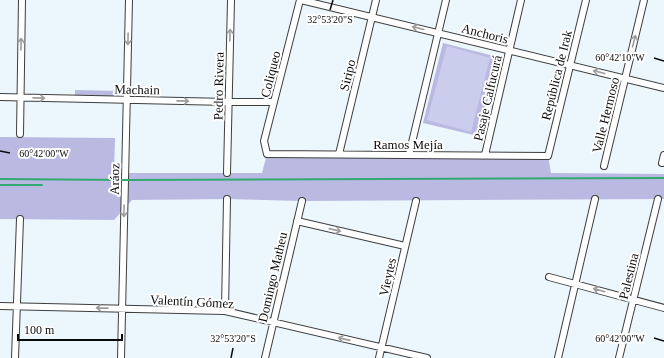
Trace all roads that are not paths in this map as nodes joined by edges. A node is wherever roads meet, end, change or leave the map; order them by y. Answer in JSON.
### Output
{"nodes":[{"id":1,"x":22,"y":0,"type":"edge"},
{"id":2,"x":129,"y":0,"type":"edge"},
{"id":3,"x":231,"y":0,"type":"edge"},
{"id":4,"x":301,"y":0,"type":"edge"},
{"id":5,"x":376,"y":0,"type":"edge"},
{"id":6,"x":446,"y":0,"type":"edge"},
{"id":7,"x":521,"y":0,"type":"edge"},
{"id":8,"x":586,"y":0,"type":"edge"},
{"id":9,"x":644,"y":0,"type":"edge"},
{"id":10,"x":372,"y":17,"type":"junction"},
{"id":11,"x":438,"y":33,"type":"junction"},
{"id":12,"x":510,"y":50,"type":"junction"},
{"id":13,"x":570,"y":65,"type":"junction"},
{"id":14,"x":625,"y":79,"type":"junction"},
{"id":15,"x":664,"y":88,"type":"edge"},
{"id":16,"x":0,"y":97,"type":"edge"},
{"id":17,"x":20,"y":97,"type":"junction"},
{"id":18,"x":127,"y":100,"type":"junction"},
{"id":19,"x":228,"y":102,"type":"junction"},
{"id":20,"x":274,"y":102,"type":"junction"},
{"id":21,"x":20,"y":134,"type":"dead end"},
{"id":22,"x":267,"y":154,"type":"joint"},
{"id":23,"x":339,"y":154,"type":"junction"},
{"id":24,"x":409,"y":155,"type":"junction"},
{"id":25,"x":485,"y":155,"type":"junction"},
{"id":26,"x":664,"y":155,"type":"edge"},
{"id":27,"x":548,"y":156,"type":"joint"},
{"id":28,"x":662,"y":163,"type":"dead end"},
{"id":29,"x":604,"y":166,"type":"dead end"},
{"id":30,"x":227,"y":173,"type":"dead end"},
{"id":31,"x":227,"y":199,"type":"dead end"},
{"id":32,"x":596,"y":199,"type":"dead end"},
{"id":33,"x":658,"y":199,"type":"dead end"},
{"id":34,"x":302,"y":201,"type":"dead end"},
{"id":35,"x":416,"y":201,"type":"dead end"},
{"id":36,"x":20,"y":219,"type":"dead end"},
{"id":37,"x":297,"y":221,"type":"junction"},
{"id":38,"x":405,"y":246,"type":"junction"},
{"id":39,"x":549,"y":277,"type":"dead end"},
{"id":40,"x":576,"y":284,"type":"junction"},
{"id":41,"x":633,"y":300,"type":"junction"},
{"id":42,"x":0,"y":306,"type":"edge"},
{"id":43,"x":17,"y":306,"type":"junction"},
{"id":44,"x":664,"y":308,"type":"edge"},
{"id":45,"x":122,"y":309,"type":"junction"},
{"id":46,"x":225,"y":311,"type":"junction"},
{"id":47,"x":273,"y":322,"type":"junction"},
{"id":48,"x":382,"y":348,"type":"junction"},
{"id":49,"x":15,"y":358,"type":"edge"},
{"id":50,"x":121,"y":358,"type":"edge"},
{"id":51,"x":265,"y":358,"type":"edge"},
{"id":52,"x":379,"y":358,"type":"edge"},
{"id":53,"x":427,"y":358,"type":"edge"},
{"id":54,"x":558,"y":358,"type":"edge"},
{"id":55,"x":619,"y":358,"type":"edge"}],
"edges":[{"from":17,"to":1,"type":"street","one_way":true},
{"from":2,"to":18,"type":"street","name":"Aráoz","one_way":true},
{"from":19,"to":3,"type":"street","name":"Pedro Rivera","one_way":true},
{"from":4,"to":10,"type":"street","name":"Anchoris"},
{"from":4,"to":20,"type":"street","name":"Coliqueo"},
{"from":5,"to":10,"type":"street","name":"Siripo"},
{"from":6,"to":11,"type":"street"},
{"from":7,"to":12,"type":"street","name":"Pasaje Calfucurá"},
{"from":8,"to":13,"type":"street","name":"República de Irak"},
{"from":14,"to":9,"type":"street","name":"Valle Hermoso","one_way":true},
{"from":11,"to":10,"type":"street","name":"Anchoris","one_way":true},
{"from":10,"to":23,"type":"street","name":"Siripo"},
{"from":11,"to":12,"type":"street","name":"Anchoris"},
{"from":11,"to":24,"type":"street"},
{"from":12,"to":13,"type":"street","name":"Anchoris"},
{"from":12,"to":25,"type":"street","name":"Pasaje Calfucurá"},
{"from":14,"to":13,"type":"street","name":"Anchoris","one_way":true},
{"from":13,"to":27,"type":"street","name":"República de Irak"},
{"from":14,"to":15,"type":"street","name":"Anchoris"},
{"from":14,"to":29,"type":"street","name":"Valle Hermoso"},
{"from":16,"to":17,"type":"street","name":"Machain"},
{"from":17,"to":18,"type":"street","name":"Machain","one_way":true},
{"from":17,"to":21,"type":"street"},
{"from":18,"to":19,"type":"street","name":"Machain","one_way":true},
{"from":18,"to":45,"type":"street","name":"Aráoz","one_way":true},
{"from":19,"to":20,"type":"street","name":"Machain"},
{"from":19,"to":30,"type":"street","name":"Pedro Rivera"},
{"from":20,"to":22,"type":"street","name":"Coliqueo"},
{"from":22,"to":23,"type":"street","name":"Ramos Mejía"},
{"from":23,"to":24,"type":"street","name":"Ramos Mejía"},
{"from":24,"to":25,"type":"street","name":"Ramos Mejía"},
{"from":25,"to":27,"type":"street","name":"Ramos Mejía"},
{"from":26,"to":28,"type":"street"},
{"from":31,"to":46,"type":"street"},
{"from":32,"to":40,"type":"street"},
{"from":33,"to":41,"type":"street","name":"Palestina"},
{"from":34,"to":37,"type":"street","name":"Domingo Matheu"},
{"from":35,"to":38,"type":"street","name":"Vieytes"},
{"from":36,"to":43,"type":"street"},
{"from":37,"to":38,"type":"street","one_way":true},
{"from":37,"to":47,"type":"street","name":"Domingo Matheu"},
{"from":38,"to":48,"type":"street","name":"Vieytes"},
{"from":39,"to":40,"type":"street"},
{"from":41,"to":40,"type":"street","one_way":true},
{"from":40,"to":54,"type":"street"},
{"from":41,"to":44,"type":"street"},
{"from":41,"to":55,"type":"street","name":"Palestina"},
{"from":42,"to":43,"type":"street","name":"Valentín Gómez"},
{"from":45,"to":43,"type":"street","name":"Valentín Gómez","one_way":true},
{"from":43,"to":49,"type":"street"},
{"from":45,"to":46,"type":"street","name":"Valentín Gómez"},
{"from":45,"to":50,"type":"street","name":"Aráoz"},
{"from":46,"to":47,"type":"street","name":"Valentín Gómez"},
{"from":48,"to":47,"type":"street","name":"Valentín Gómez","one_way":true},
{"from":47,"to":51,"type":"street","name":"Domingo Matheu"},
{"from":48,"to":52,"type":"street","name":"Vieytes"},
{"from":48,"to":53,"type":"street","name":"Valentín Gómez"}]}
